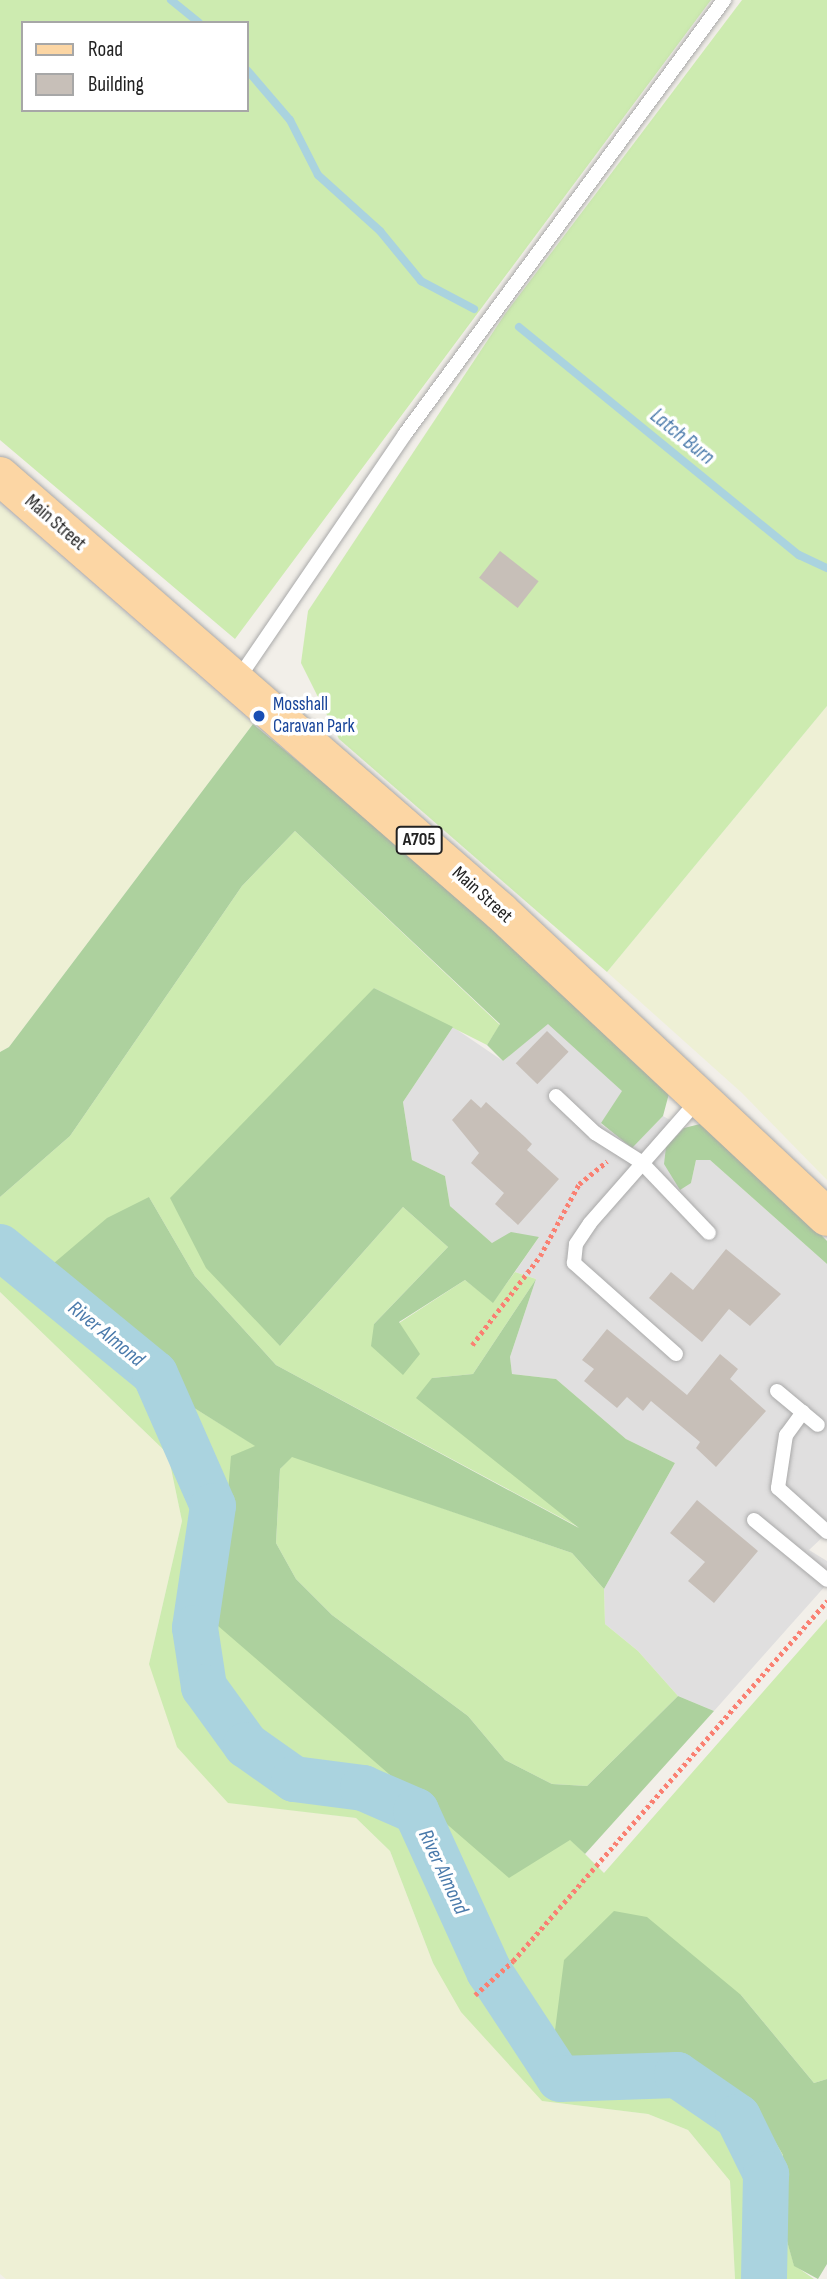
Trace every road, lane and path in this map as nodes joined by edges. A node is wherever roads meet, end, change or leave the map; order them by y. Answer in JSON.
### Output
{"nodes":[{"id":1,"x":724,"y":0,"type":"edge"},
{"id":2,"x":0,"y":476,"type":"edge"},
{"id":3,"x":238,"y":680,"type":"junction"},
{"id":4,"x":702,"y":1095,"type":"junction"},
{"id":5,"x":556,"y":1096,"type":"dead end"},
{"id":6,"x":622,"y":1153,"type":"junction"},
{"id":7,"x":641,"y":1162,"type":"junction"},
{"id":8,"x":827,"y":1217,"type":"edge"},
{"id":9,"x":709,"y":1233,"type":"dead end"},
{"id":10,"x":472,"y":1345,"type":"dead end"},
{"id":11,"x":676,"y":1354,"type":"dead end"},
{"id":12,"x":777,"y":1391,"type":"dead end"},
{"id":13,"x":803,"y":1412,"type":"junction"},
{"id":14,"x":818,"y":1425,"type":"dead end"},
{"id":15,"x":754,"y":1520,"type":"dead end"},
{"id":16,"x":827,"y":1532,"type":"edge"},
{"id":17,"x":827,"y":1580,"type":"edge"},
{"id":18,"x":827,"y":1601,"type":"edge"},
{"id":19,"x":475,"y":1995,"type":"dead end"}],
"edges":[{"from":1,"to":3,"type":"lane"},
{"from":2,"to":3,"type":"main road","name":"Main Street","number":"A705"},
{"from":3,"to":4,"type":"main road","name":"Main Street","number":"A705"},
{"from":4,"to":7,"type":"lane"},
{"from":4,"to":8,"type":"main road","name":"Main Street","number":"A705"},
{"from":5,"to":6,"type":"lane"},
{"from":6,"to":7,"type":"lane"},
{"from":6,"to":10,"type":"path"},
{"from":7,"to":9,"type":"lane"},
{"from":7,"to":11,"type":"lane"},
{"from":12,"to":13,"type":"lane"},
{"from":13,"to":14,"type":"lane"},
{"from":13,"to":16,"type":"lane"},
{"from":15,"to":17,"type":"lane"},
{"from":18,"to":19,"type":"path"}]}
